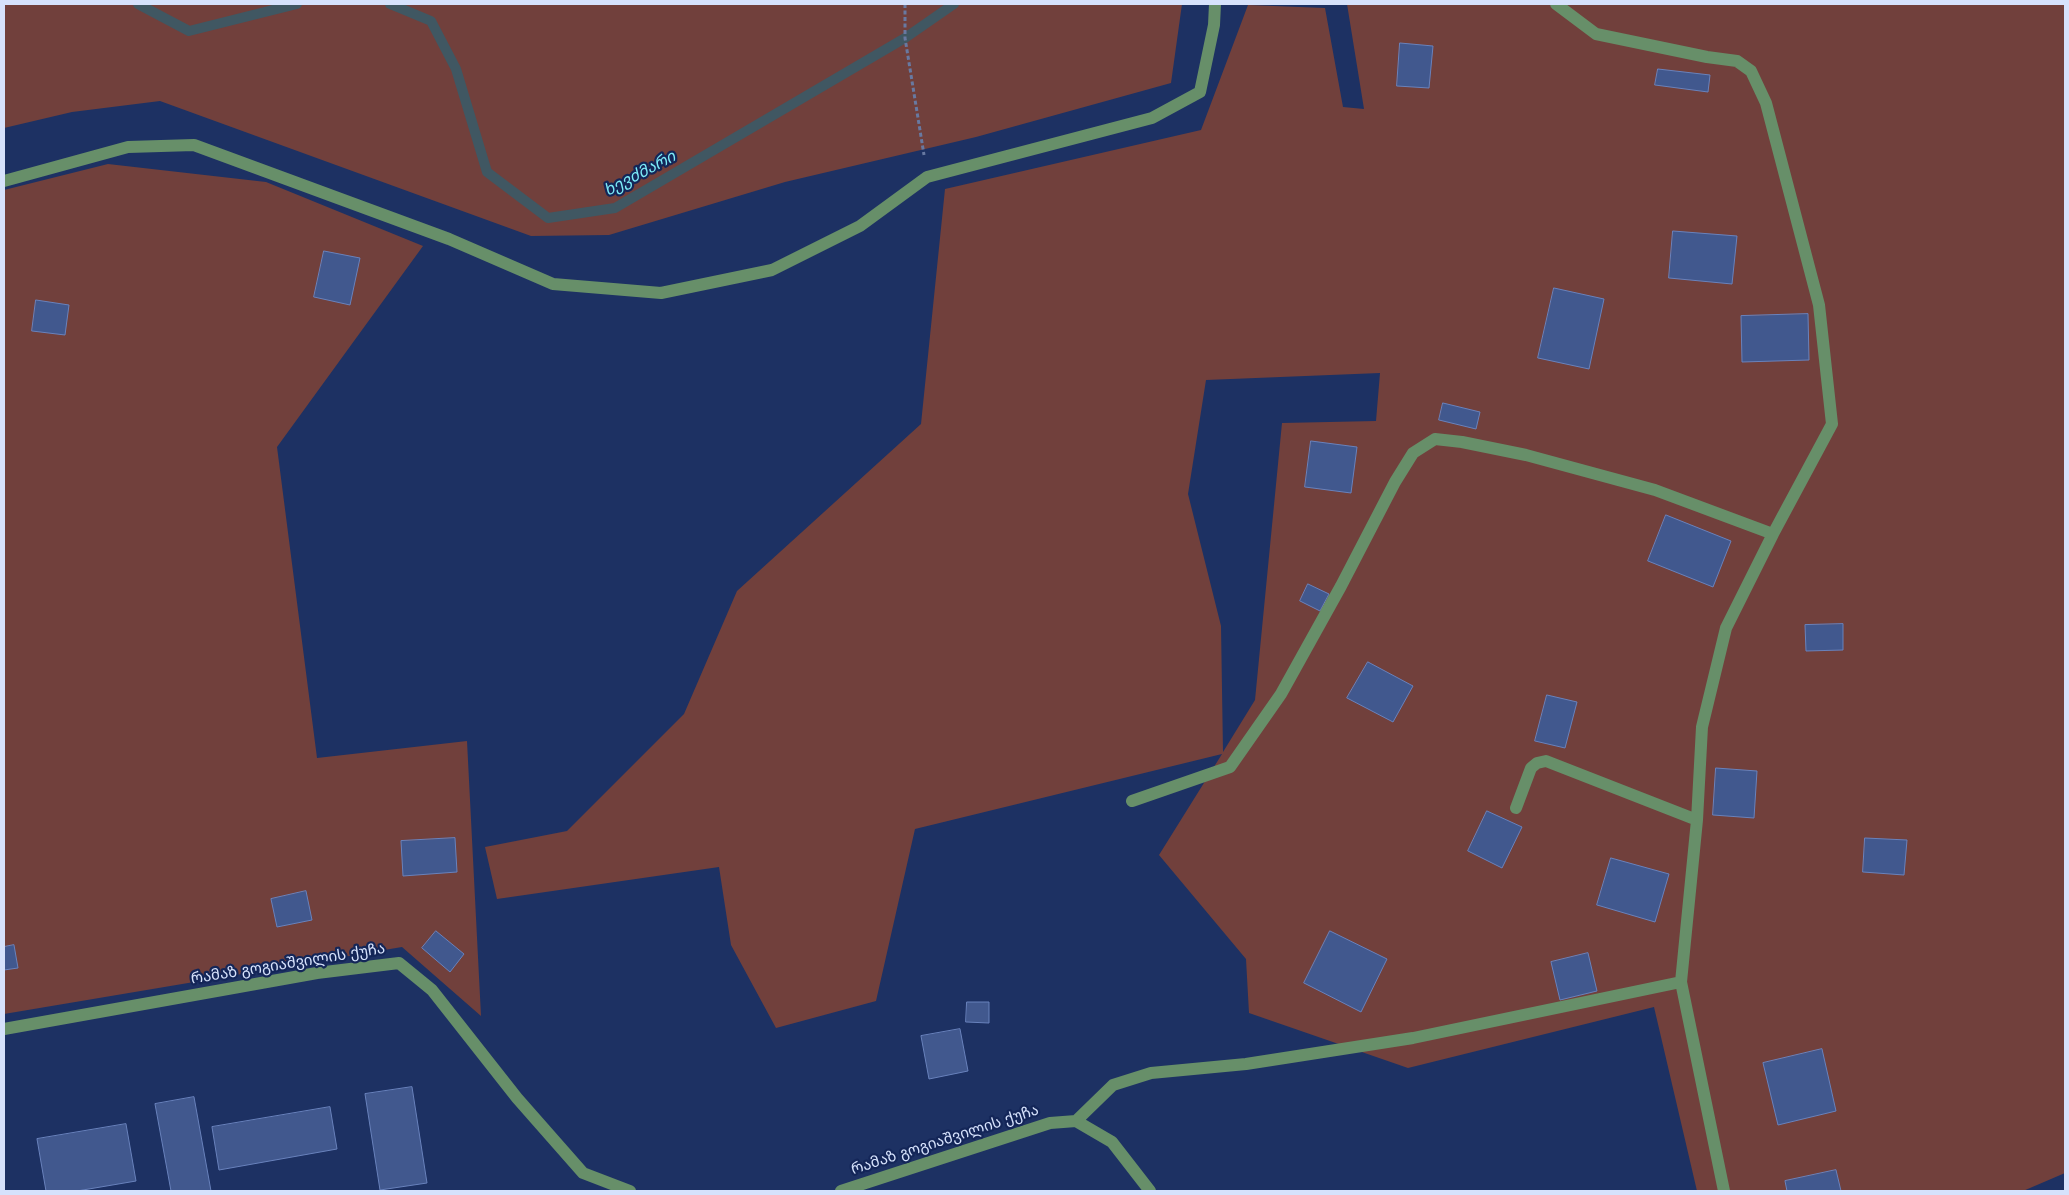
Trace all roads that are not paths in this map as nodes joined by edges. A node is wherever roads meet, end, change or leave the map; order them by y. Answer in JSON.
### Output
{"nodes":[{"id":1,"x":1215,"y":4,"type":"edge"},
{"id":2,"x":1556,"y":4,"type":"edge"},
{"id":3,"x":4,"y":181,"type":"edge"},
{"id":4,"x":1773,"y":534,"type":"junction"},
{"id":5,"x":1132,"y":801,"type":"dead end"},
{"id":6,"x":1516,"y":808,"type":"dead end"},
{"id":7,"x":1697,"y":820,"type":"junction"},
{"id":8,"x":1681,"y":982,"type":"junction"},
{"id":9,"x":4,"y":1029,"type":"edge"},
{"id":10,"x":1076,"y":1121,"type":"junction"},
{"id":11,"x":630,"y":1191,"type":"edge"},
{"id":12,"x":841,"y":1191,"type":"edge"},
{"id":13,"x":1150,"y":1191,"type":"edge"},
{"id":14,"x":1724,"y":1191,"type":"edge"}],
"edges":[{"from":1,"to":3,"type":"street"},
{"from":2,"to":4,"type":"street"},
{"from":4,"to":5,"type":"street"},
{"from":4,"to":7,"type":"street"},
{"from":6,"to":7,"type":"street"},
{"from":7,"to":8,"type":"street"},
{"from":8,"to":10,"type":"street"},
{"from":8,"to":14,"type":"street"},
{"from":9,"to":11,"type":"street","name":"რამაზ გოგიაშვილის ქუჩა"},
{"from":10,"to":12,"type":"street","name":"რამაზ გოგიაშვილის ქუჩა"},
{"from":10,"to":13,"type":"street"}]}
